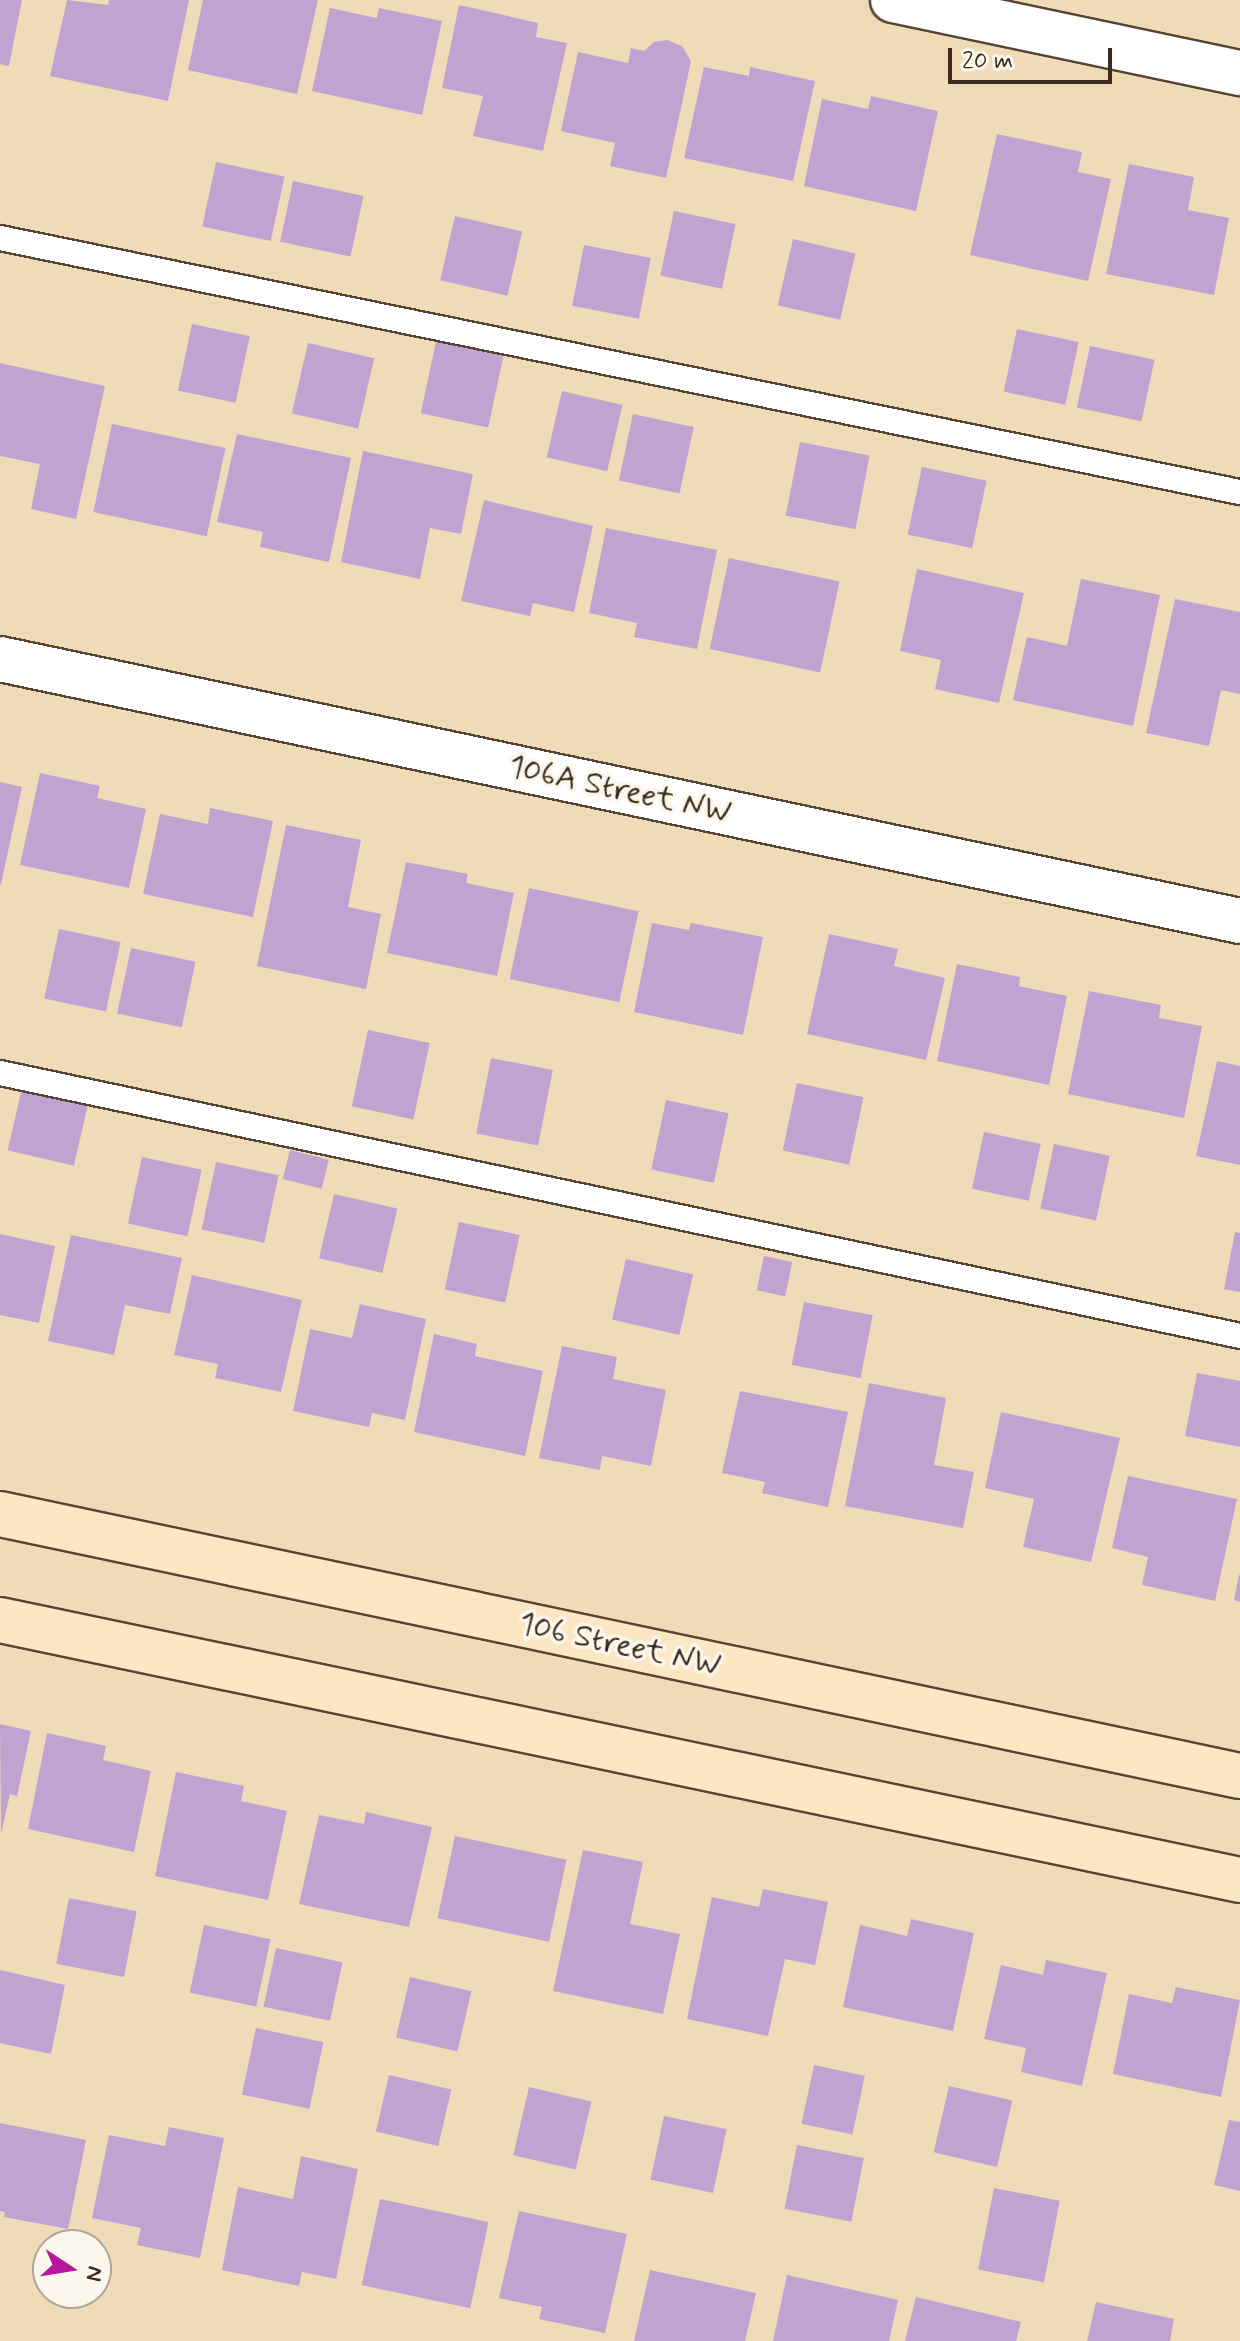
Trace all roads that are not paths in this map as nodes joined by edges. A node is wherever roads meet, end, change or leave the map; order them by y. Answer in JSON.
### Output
{"nodes":[{"id":1,"x":893,"y":0,"type":"edge"},
{"id":2,"x":1240,"y":73,"type":"edge"},
{"id":3,"x":0,"y":238,"type":"edge"},
{"id":4,"x":1240,"y":492,"type":"edge"},
{"id":5,"x":0,"y":659,"type":"edge"},
{"id":6,"x":1240,"y":921,"type":"edge"},
{"id":7,"x":0,"y":1073,"type":"edge"},
{"id":8,"x":1240,"y":1336,"type":"edge"},
{"id":9,"x":0,"y":1514,"type":"edge"},
{"id":10,"x":0,"y":1620,"type":"edge"},
{"id":11,"x":1240,"y":1776,"type":"edge"},
{"id":12,"x":1240,"y":1880,"type":"edge"}],
"edges":[{"from":1,"to":2,"type":"street"},
{"from":3,"to":4,"type":"lane"},
{"from":5,"to":6,"type":"street","name":"106A Street NW"},
{"from":7,"to":8,"type":"lane"},
{"from":9,"to":11,"type":"street","name":"106 Street NW"},
{"from":10,"to":12,"type":"street"}]}
